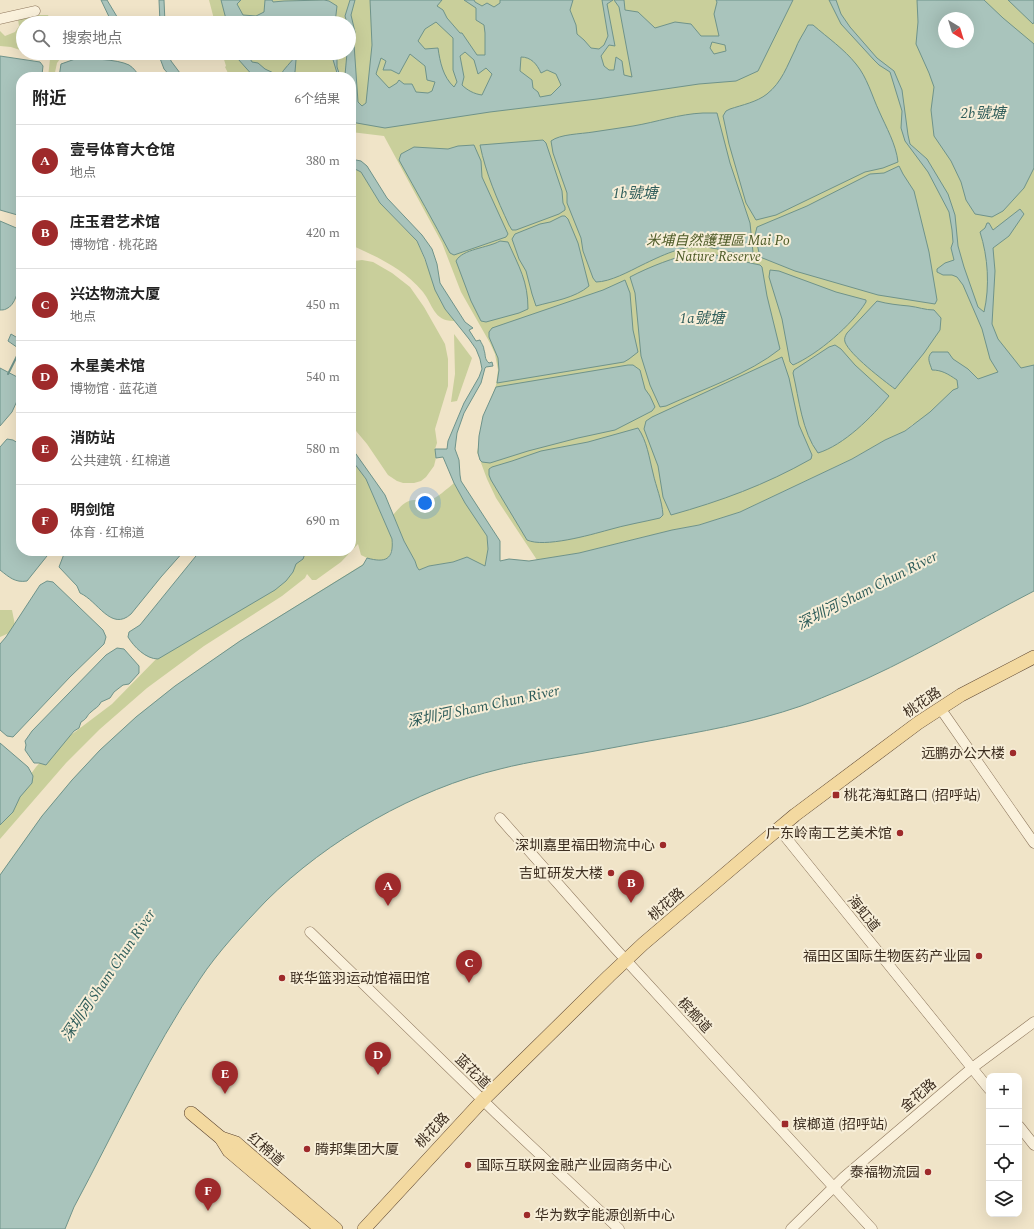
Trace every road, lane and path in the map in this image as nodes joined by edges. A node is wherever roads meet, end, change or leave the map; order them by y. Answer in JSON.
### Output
{"nodes":[{"id":1,"x":35,"y":11,"type":"dead end"},
{"id":2,"x":0,"y":19,"type":"edge"},
{"id":3,"x":1034,"y":657,"type":"edge"},
{"id":4,"x":940,"y":708,"type":"junction"},
{"id":5,"x":500,"y":818,"type":"dead end"},
{"id":6,"x":779,"y":829,"type":"junction"},
{"id":7,"x":1034,"y":842,"type":"edge"},
{"id":8,"x":310,"y":932,"type":"dead end"},
{"id":9,"x":626,"y":960,"type":"junction"},
{"id":10,"x":1034,"y":1022,"type":"edge"},
{"id":11,"x":972,"y":1068,"type":"junction"},
{"id":12,"x":986,"y":1085,"type":"edge"},
{"id":13,"x":483,"y":1100,"type":"junction"},
{"id":14,"x":191,"y":1113,"type":"dead end"},
{"id":15,"x":1022,"y":1130,"type":"edge"},
{"id":16,"x":221,"y":1138,"type":"junction"},
{"id":17,"x":1034,"y":1145,"type":"edge"},
{"id":18,"x":834,"y":1187,"type":"junction"},
{"id":19,"x":320,"y":1229,"type":"edge"},
{"id":20,"x":336,"y":1229,"type":"edge"},
{"id":21,"x":364,"y":1229,"type":"edge"},
{"id":22,"x":619,"y":1229,"type":"edge"},
{"id":23,"x":791,"y":1229,"type":"edge"},
{"id":24,"x":872,"y":1229,"type":"edge"}],
"edges":[{"from":1,"to":2,"type":"street"},
{"from":3,"to":4,"type":"main road","name":"桃花路"},
{"from":4,"to":6,"type":"main road","name":"桃花路"},
{"from":4,"to":7,"type":"street"},
{"from":5,"to":9,"type":"street","name":"槟榔道"},
{"from":6,"to":9,"type":"main road","name":"桃花路"},
{"from":6,"to":11,"type":"street","name":"海虹道"},
{"from":8,"to":13,"type":"street","name":"蓝花道"},
{"from":9,"to":13,"type":"main road","name":"桃花路"},
{"from":9,"to":18,"type":"street","name":"槟榔道"},
{"from":10,"to":11,"type":"street","name":"金花路"},
{"from":11,"to":12,"type":"street","name":"海虹道"},
{"from":11,"to":18,"type":"street","name":"金花路"},
{"from":13,"to":21,"type":"main road","name":"桃花路"},
{"from":13,"to":22,"type":"street","name":"蓝花道"},
{"from":14,"to":16,"type":"main road"},
{"from":15,"to":17,"type":"street"},
{"from":16,"to":19,"type":"main road","name":"红棉道"},
{"from":16,"to":20,"type":"main road","name":"红棉道"},
{"from":18,"to":23,"type":"street","name":"金花路"},
{"from":18,"to":24,"type":"street","name":"槟榔道"}]}
